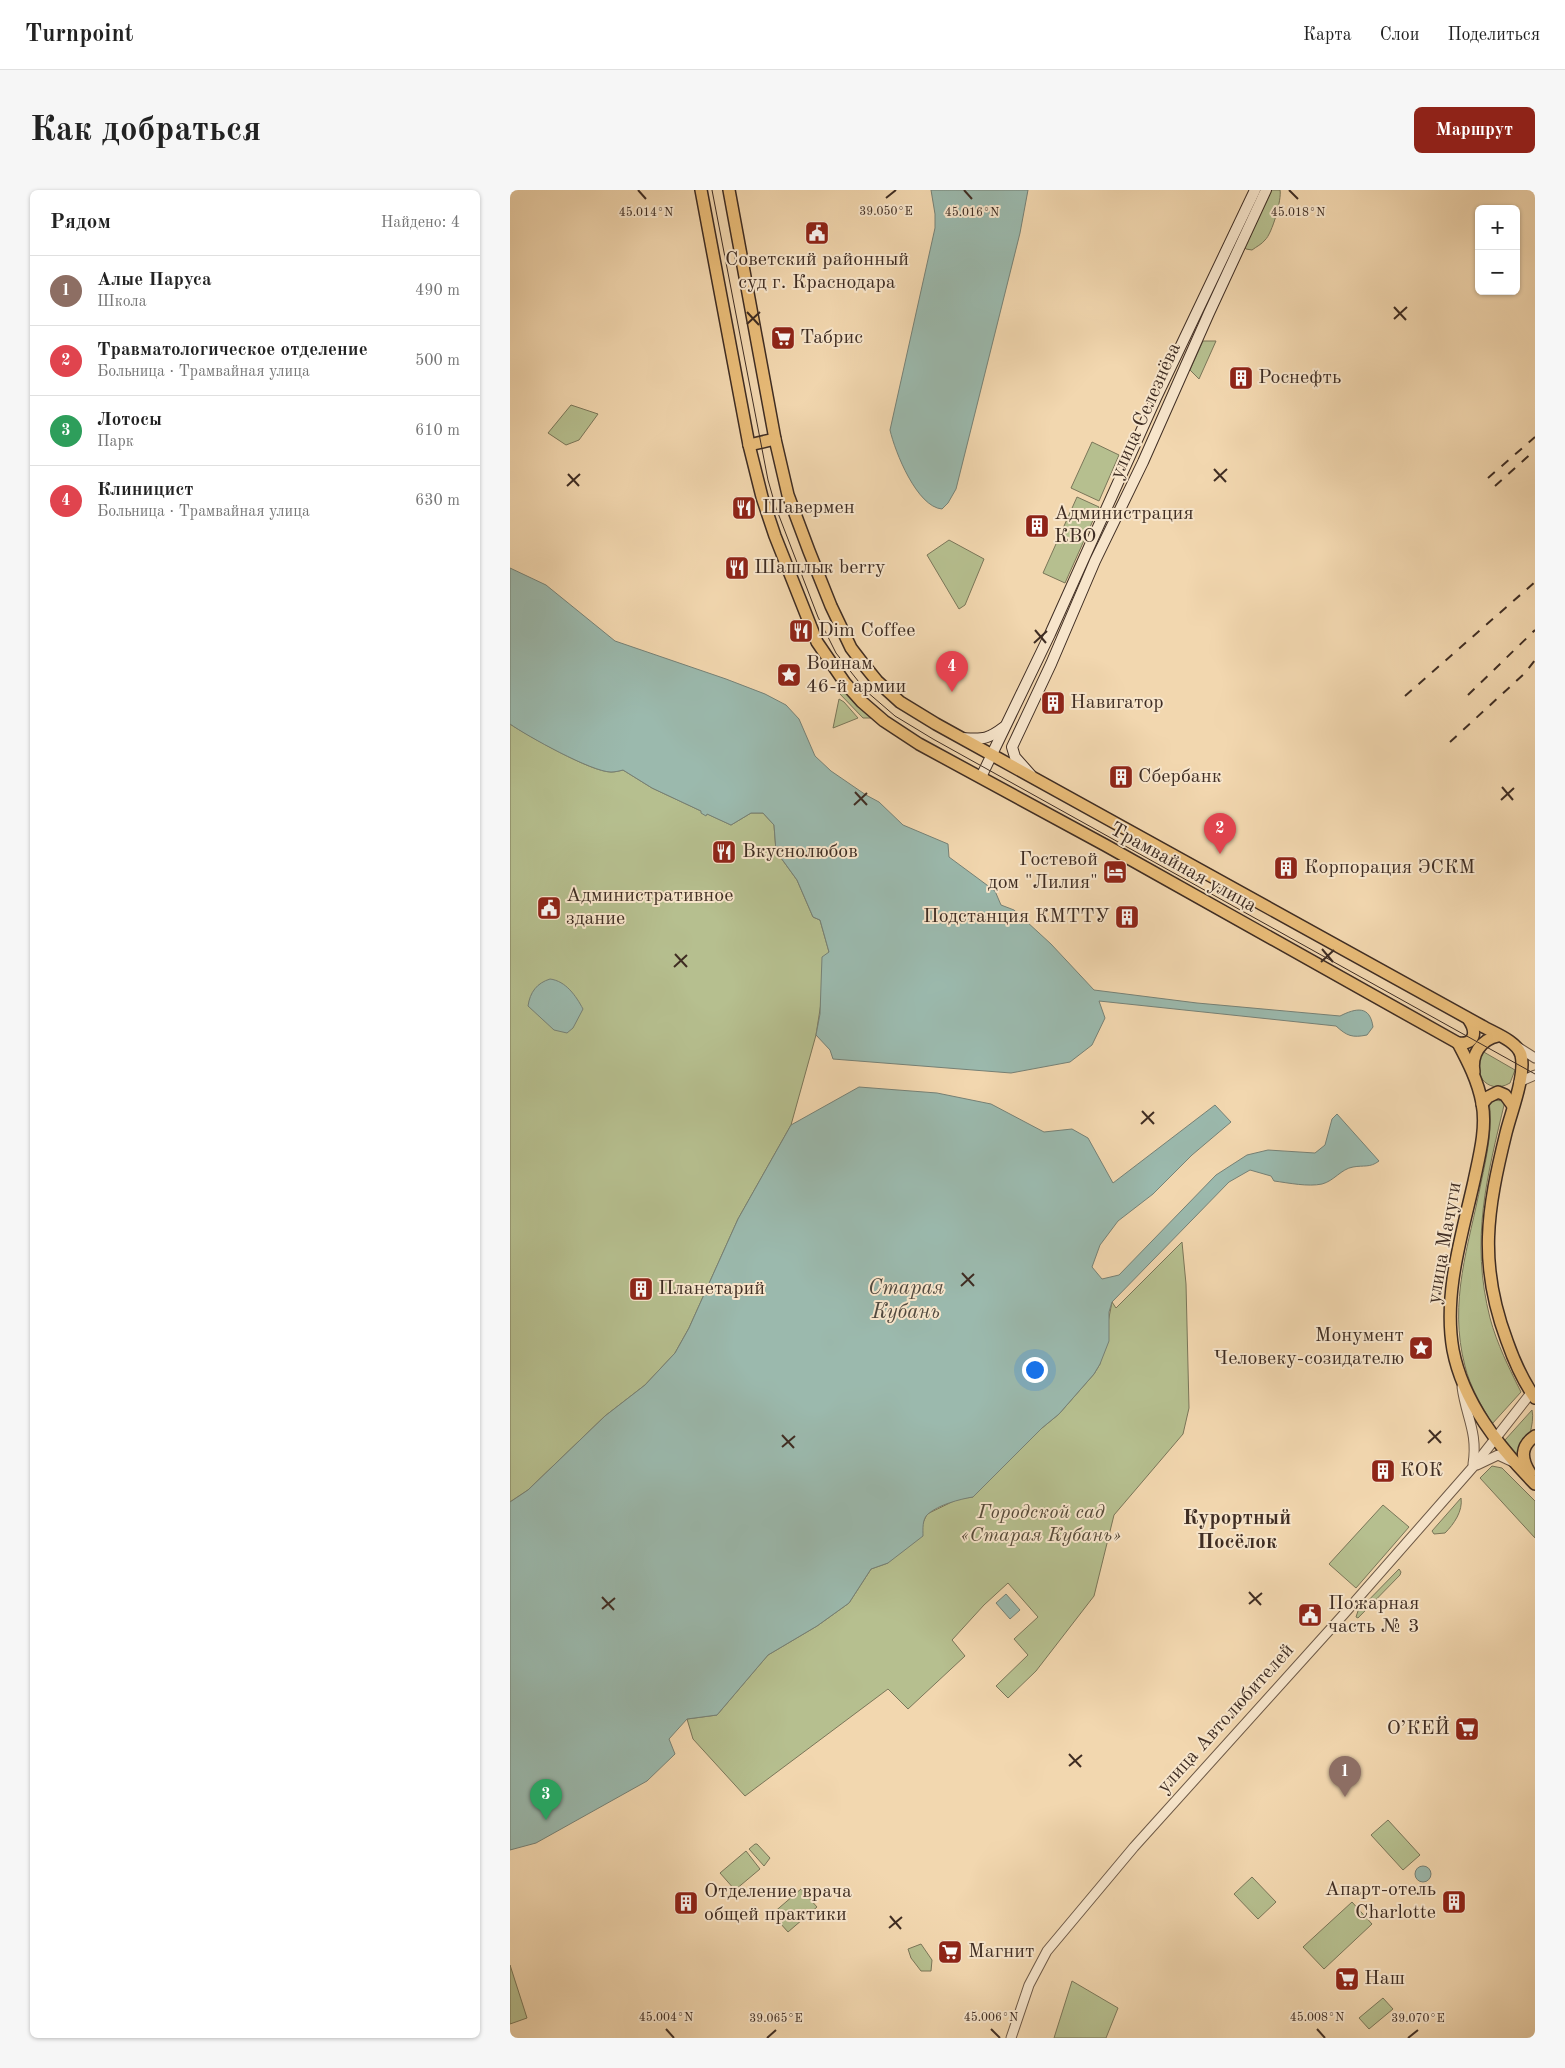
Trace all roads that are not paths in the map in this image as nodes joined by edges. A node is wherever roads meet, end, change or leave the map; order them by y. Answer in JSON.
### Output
{"nodes":[{"id":1,"x":701,"y":190,"type":"edge"},
{"id":2,"x":729,"y":190,"type":"edge"},
{"id":3,"x":1255,"y":190,"type":"edge"},
{"id":4,"x":1266,"y":190,"type":"edge"},
{"id":5,"x":775,"y":439,"type":"junction"},
{"id":6,"x":749,"y":445,"type":"junction"},
{"id":7,"x":1007,"y":725,"type":"junction"},
{"id":8,"x":961,"y":738,"type":"junction"},
{"id":9,"x":992,"y":755,"type":"junction"},
{"id":10,"x":981,"y":777,"type":"junction"},
{"id":11,"x":1035,"y":778,"type":"junction"},
{"id":12,"x":1469,"y":1020,"type":"junction"},
{"id":13,"x":1498,"y":1036,"type":"junction"},
{"id":14,"x":1458,"y":1043,"type":"junction"},
{"id":15,"x":1513,"y":1044,"type":"junction"},
{"id":16,"x":1535,"y":1058,"type":"edge"},
{"id":17,"x":1535,"y":1075,"type":"edge"},
{"id":18,"x":1475,"y":1076,"type":"junction"},
{"id":19,"x":1519,"y":1082,"type":"junction"},
{"id":20,"x":1482,"y":1104,"type":"junction"},
{"id":21,"x":1513,"y":1106,"type":"junction"},
{"id":22,"x":1461,"y":1375,"type":"junction"},
{"id":23,"x":1533,"y":1396,"type":"edge"},
{"id":24,"x":1535,"y":1436,"type":"edge"},
{"id":25,"x":1495,"y":1440,"type":"junction"},
{"id":26,"x":1514,"y":1462,"type":"junction"},
{"id":27,"x":1473,"y":1467,"type":"junction"},
{"id":28,"x":1535,"y":1480,"type":"edge"},
{"id":29,"x":1535,"y":1484,"type":"edge"},
{"id":30,"x":1011,"y":2038,"type":"edge"}],
"edges":[{"from":1,"to":6,"type":"main road","name":"Трамвайная улица"},
{"from":2,"to":5,"type":"main road","name":"Трамвайная улица"},
{"from":3,"to":7,"type":"main road","name":"улица Селезнёва"},
{"from":4,"to":11,"type":"main road","name":"улица Селезнёва"},
{"from":5,"to":6,"type":"main road"},
{"from":5,"to":8,"type":"main road","name":"Трамвайная улица"},
{"from":6,"to":10,"type":"main road","name":"Трамвайная улица"},
{"from":7,"to":8,"type":"main road"},
{"from":7,"to":9,"type":"main road","name":"улица Селезнёва"},
{"from":8,"to":9,"type":"main road","name":"Трамвайная улица"},
{"from":9,"to":10,"type":"main road","name":"улица Селезнёва"},
{"from":9,"to":11,"type":"main road","name":"Трамвайная улица"},
{"from":10,"to":14,"type":"main road","name":"Трамвайная улица"},
{"from":11,"to":12,"type":"main road","name":"Трамвайная улица"},
{"from":12,"to":13,"type":"main road","name":"Трамвайная улица"},
{"from":12,"to":14,"type":"main road"},
{"from":13,"to":15,"type":"main road","name":"Трамвайная улица"},
{"from":13,"to":18,"type":"main road"},
{"from":14,"to":18,"type":"main road","name":"улица Мачуги"},
{"from":15,"to":16,"type":"street","name":"Трамвайная улица"},
{"from":15,"to":19,"type":"main road","name":"улица Мачуги"},
{"from":17,"to":19,"type":"street"},
{"from":18,"to":20,"type":"main road","name":"улица Мачуги"},
{"from":19,"to":21,"type":"main road","name":"улица Мачуги"},
{"from":20,"to":21,"type":"main road"},
{"from":20,"to":22,"type":"main road","name":"улица Мачуги"},
{"from":21,"to":23,"type":"main road","name":"улица Мачуги"},
{"from":22,"to":25,"type":"main road","name":"улица Мачуги"},
{"from":22,"to":27,"type":"street"},
{"from":23,"to":25,"type":"street","name":"улица Автолюбителей"},
{"from":24,"to":28,"type":"main road"},
{"from":25,"to":26,"type":"main road","name":"улица Мачуги"},
{"from":25,"to":27,"type":"street","name":"улица Автолюбителей"},
{"from":26,"to":27,"type":"street"},
{"from":26,"to":29,"type":"main road","name":"улица Мачуги"},
{"from":27,"to":30,"type":"street","name":"улица Автолюбителей"}]}
